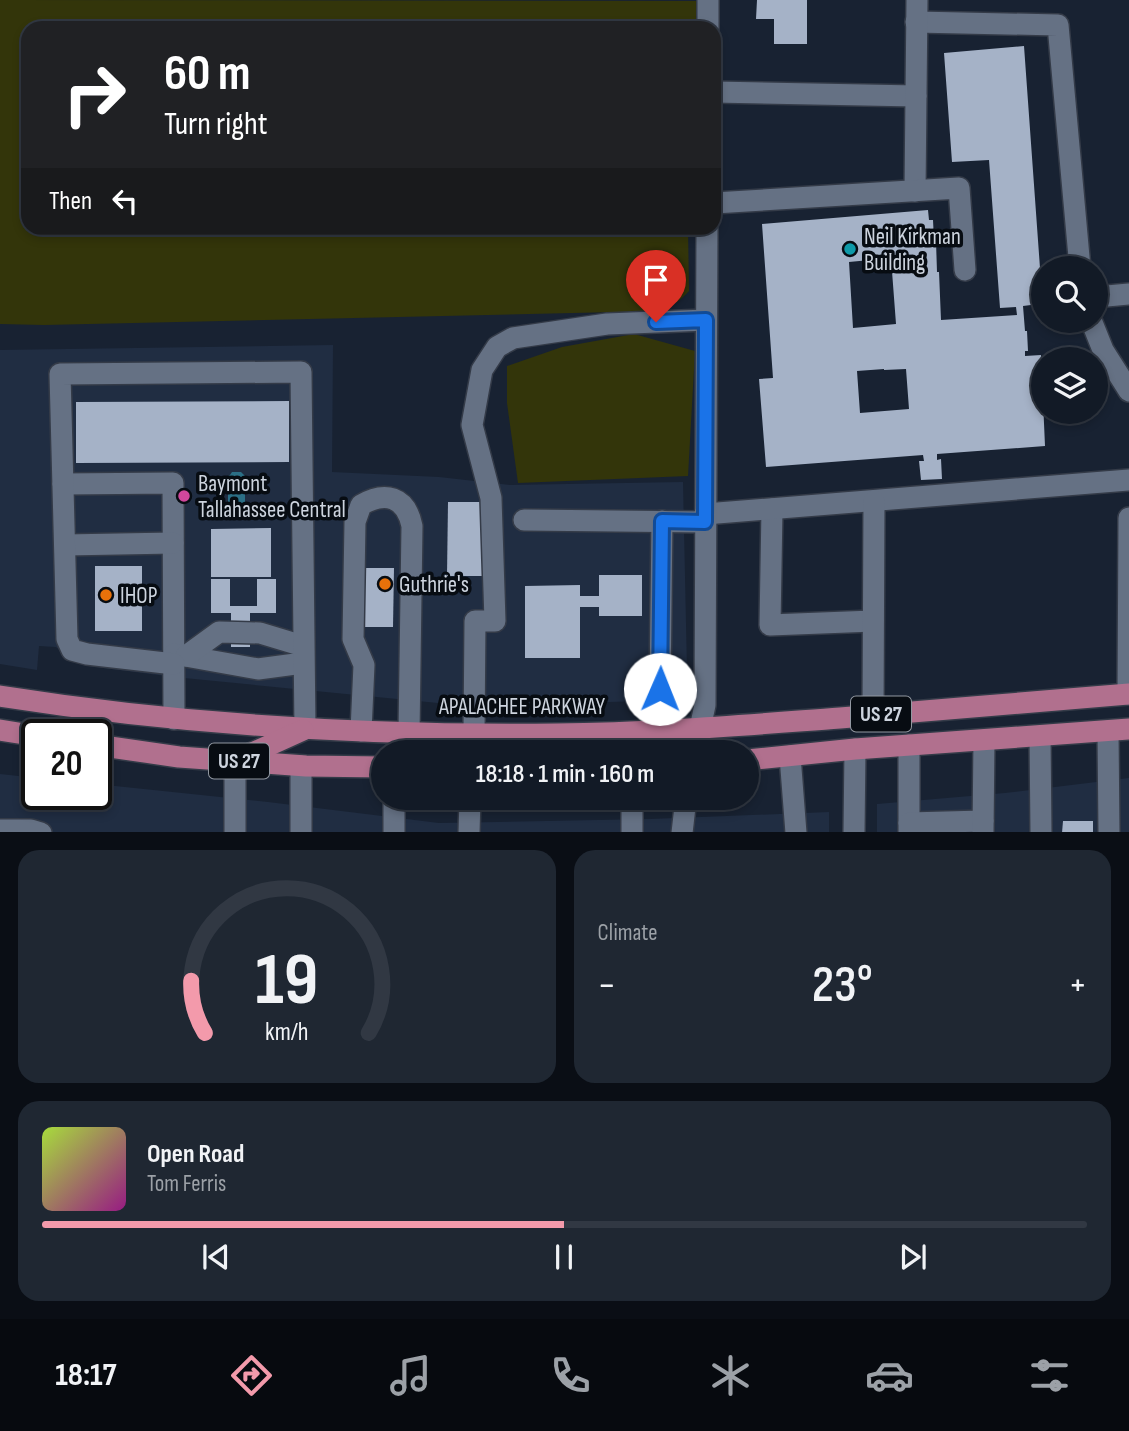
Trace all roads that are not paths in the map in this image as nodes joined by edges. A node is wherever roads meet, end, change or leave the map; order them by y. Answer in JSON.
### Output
{"nodes":[{"id":1,"x":708,"y":0,"type":"edge"},
{"id":2,"x":917,"y":0,"type":"edge"},
{"id":3,"x":708,"y":21,"type":"edge"},
{"id":4,"x":916,"y":22,"type":"junction"},
{"id":5,"x":721,"y":92,"type":"edge"},
{"id":6,"x":916,"y":96,"type":"junction"},
{"id":7,"x":915,"y":191,"type":"junction"},
{"id":8,"x":721,"y":203,"type":"edge"},
{"id":9,"x":707,"y":235,"type":"edge"},
{"id":10,"x":1079,"y":256,"type":"edge"},
{"id":11,"x":965,"y":270,"type":"dead end"},
{"id":12,"x":1129,"y":294,"type":"edge"},
{"id":13,"x":1108,"y":296,"type":"edge"},
{"id":14,"x":706,"y":320,"type":"junction"},
{"id":15,"x":1096,"y":333,"type":"edge"},
{"id":16,"x":1129,"y":391,"type":"edge"},
{"id":17,"x":1129,"y":480,"type":"edge"},
{"id":18,"x":63,"y":484,"type":"junction"},
{"id":19,"x":874,"y":500,"type":"junction"},
{"id":20,"x":772,"y":509,"type":"junction"},
{"id":21,"x":1129,"y":517,"type":"edge"},
{"id":22,"x":705,"y":518,"type":"junction"},
{"id":23,"x":524,"y":520,"type":"dead end"},
{"id":24,"x":662,"y":521,"type":"junction"},
{"id":25,"x":173,"y":543,"type":"junction"},
{"id":26,"x":65,"y":545,"type":"junction"},
{"id":27,"x":873,"y":621,"type":"junction"},
{"id":28,"x":303,"y":654,"type":"junction"},
{"id":29,"x":178,"y":658,"type":"junction"},
{"id":30,"x":660,"y":689,"type":"dead end"},
{"id":31,"x":1129,"y":694,"type":"edge"},
{"id":32,"x":0,"y":696,"type":"edge"},
{"id":33,"x":873,"y":715,"type":"junction"},
{"id":34,"x":174,"y":719,"type":"junction"},
{"id":35,"x":700,"y":728,"type":"junction"},
{"id":36,"x":305,"y":729,"type":"junction"},
{"id":37,"x":0,"y":730,"type":"edge"},
{"id":38,"x":1118,"y":730,"type":"edge"},
{"id":39,"x":361,"y":731,"type":"junction"},
{"id":40,"x":21,"y":733,"type":"edge"},
{"id":41,"x":409,"y":733,"type":"junction"},
{"id":42,"x":474,"y":733,"type":"junction"},
{"id":43,"x":1040,"y":736,"type":"junction"},
{"id":44,"x":698,"y":740,"type":"edge"},
{"id":45,"x":985,"y":740,"type":"junction"},
{"id":46,"x":909,"y":745,"type":"junction"},
{"id":47,"x":112,"y":747,"type":"edge"},
{"id":48,"x":855,"y":749,"type":"junction"},
{"id":49,"x":790,"y":755,"type":"junction"},
{"id":50,"x":759,"y":759,"type":"edge"},
{"id":51,"x":235,"y":761,"type":"junction"},
{"id":52,"x":301,"y":766,"type":"junction"},
{"id":53,"x":371,"y":767,"type":"edge"},
{"id":54,"x":394,"y":810,"type":"edge"},
{"id":55,"x":470,"y":810,"type":"edge"},
{"id":56,"x":632,"y":810,"type":"edge"},
{"id":57,"x":685,"y":810,"type":"edge"},
{"id":58,"x":983,"y":827,"type":"edge"},
{"id":59,"x":909,"y":828,"type":"edge"},
{"id":60,"x":0,"y":830,"type":"edge"},
{"id":61,"x":41,"y":832,"type":"edge"},
{"id":62,"x":235,"y":832,"type":"edge"},
{"id":63,"x":301,"y":832,"type":"edge"},
{"id":64,"x":394,"y":832,"type":"edge"},
{"id":65,"x":469,"y":832,"type":"edge"},
{"id":66,"x":632,"y":832,"type":"edge"},
{"id":67,"x":682,"y":832,"type":"edge"},
{"id":68,"x":796,"y":832,"type":"edge"},
{"id":69,"x":854,"y":832,"type":"edge"},
{"id":70,"x":1041,"y":832,"type":"edge"},
{"id":71,"x":1109,"y":832,"type":"edge"}],
"edges":[{"from":1,"to":3,"type":"street"},
{"from":2,"to":4,"type":"street"},
{"from":4,"to":6,"type":"street"},
{"from":4,"to":10,"type":"street"},
{"from":5,"to":6,"type":"street"},
{"from":6,"to":7,"type":"street"},
{"from":7,"to":8,"type":"street"},
{"from":7,"to":11,"type":"street"},
{"from":9,"to":14,"type":"street"},
{"from":12,"to":13,"type":"street"},
{"from":14,"to":22,"type":"street"},
{"from":14,"to":42,"type":"street"},
{"from":15,"to":16,"type":"street"},
{"from":17,"to":19,"type":"street"},
{"from":18,"to":25,"type":"street"},
{"from":18,"to":26,"type":"street"},
{"from":18,"to":28,"type":"street"},
{"from":19,"to":20,"type":"street"},
{"from":19,"to":27,"type":"street"},
{"from":20,"to":22,"type":"street"},
{"from":20,"to":27,"type":"street"},
{"from":21,"to":31,"type":"street"},
{"from":22,"to":24,"type":"street"},
{"from":22,"to":35,"type":"street"},
{"from":23,"to":24,"type":"street"},
{"from":24,"to":30,"type":"street"},
{"from":25,"to":26,"type":"street"},
{"from":25,"to":29,"type":"street"},
{"from":26,"to":29,"type":"street"},
{"from":27,"to":33,"type":"street"},
{"from":28,"to":29,"type":"street"},
{"from":28,"to":29,"type":"street"},
{"from":28,"to":36,"type":"street"},
{"from":29,"to":34,"type":"street"},
{"from":31,"to":33,"type":"main road","name":"APALACHEE PARKWAY","number":"US 27"},
{"from":32,"to":34,"type":"main road","name":"APALACHEE PARKWAY","number":"US 27"},
{"from":33,"to":35,"type":"main road","name":"APALACHEE PARKWAY","number":"US 27"},
{"from":34,"to":36,"type":"main road","name":"APALACHEE PARKWAY","number":"US 27"},
{"from":35,"to":42,"type":"main road","name":"APALACHEE PARKWAY","number":"US 27"},
{"from":35,"to":44,"type":"street"},
{"from":36,"to":39,"type":"main road","name":"APALACHEE PARKWAY","number":"US 27"},
{"from":36,"to":51,"type":"main road"},
{"from":37,"to":40,"type":"main road"},
{"from":38,"to":43,"type":"main road","number":"US 27"},
{"from":38,"to":71,"type":"street"},
{"from":39,"to":41,"type":"main road","name":"APALACHEE PARKWAY","number":"US 27"},
{"from":39,"to":41,"type":"street"},
{"from":41,"to":42,"type":"main road","name":"APALACHEE PARKWAY","number":"US 27"},
{"from":43,"to":45,"type":"main road","number":"US 27"},
{"from":43,"to":70,"type":"street"},
{"from":45,"to":46,"type":"main road","number":"US 27"},
{"from":45,"to":58,"type":"street"},
{"from":46,"to":48,"type":"main road","number":"US 27"},
{"from":46,"to":59,"type":"street"},
{"from":47,"to":51,"type":"main road","number":"US 27"},
{"from":48,"to":49,"type":"main road","number":"US 27"},
{"from":48,"to":69,"type":"street"},
{"from":49,"to":50,"type":"main road","number":"US 27"},
{"from":49,"to":68,"type":"street"},
{"from":51,"to":52,"type":"main road","number":"US 27"},
{"from":51,"to":62,"type":"street"},
{"from":52,"to":53,"type":"main road","number":"US 27"},
{"from":52,"to":63,"type":"street"},
{"from":54,"to":64,"type":"street"},
{"from":55,"to":65,"type":"street"},
{"from":56,"to":66,"type":"street"},
{"from":57,"to":67,"type":"street"},
{"from":58,"to":59,"type":"street"},
{"from":60,"to":61,"type":"street"}]}
